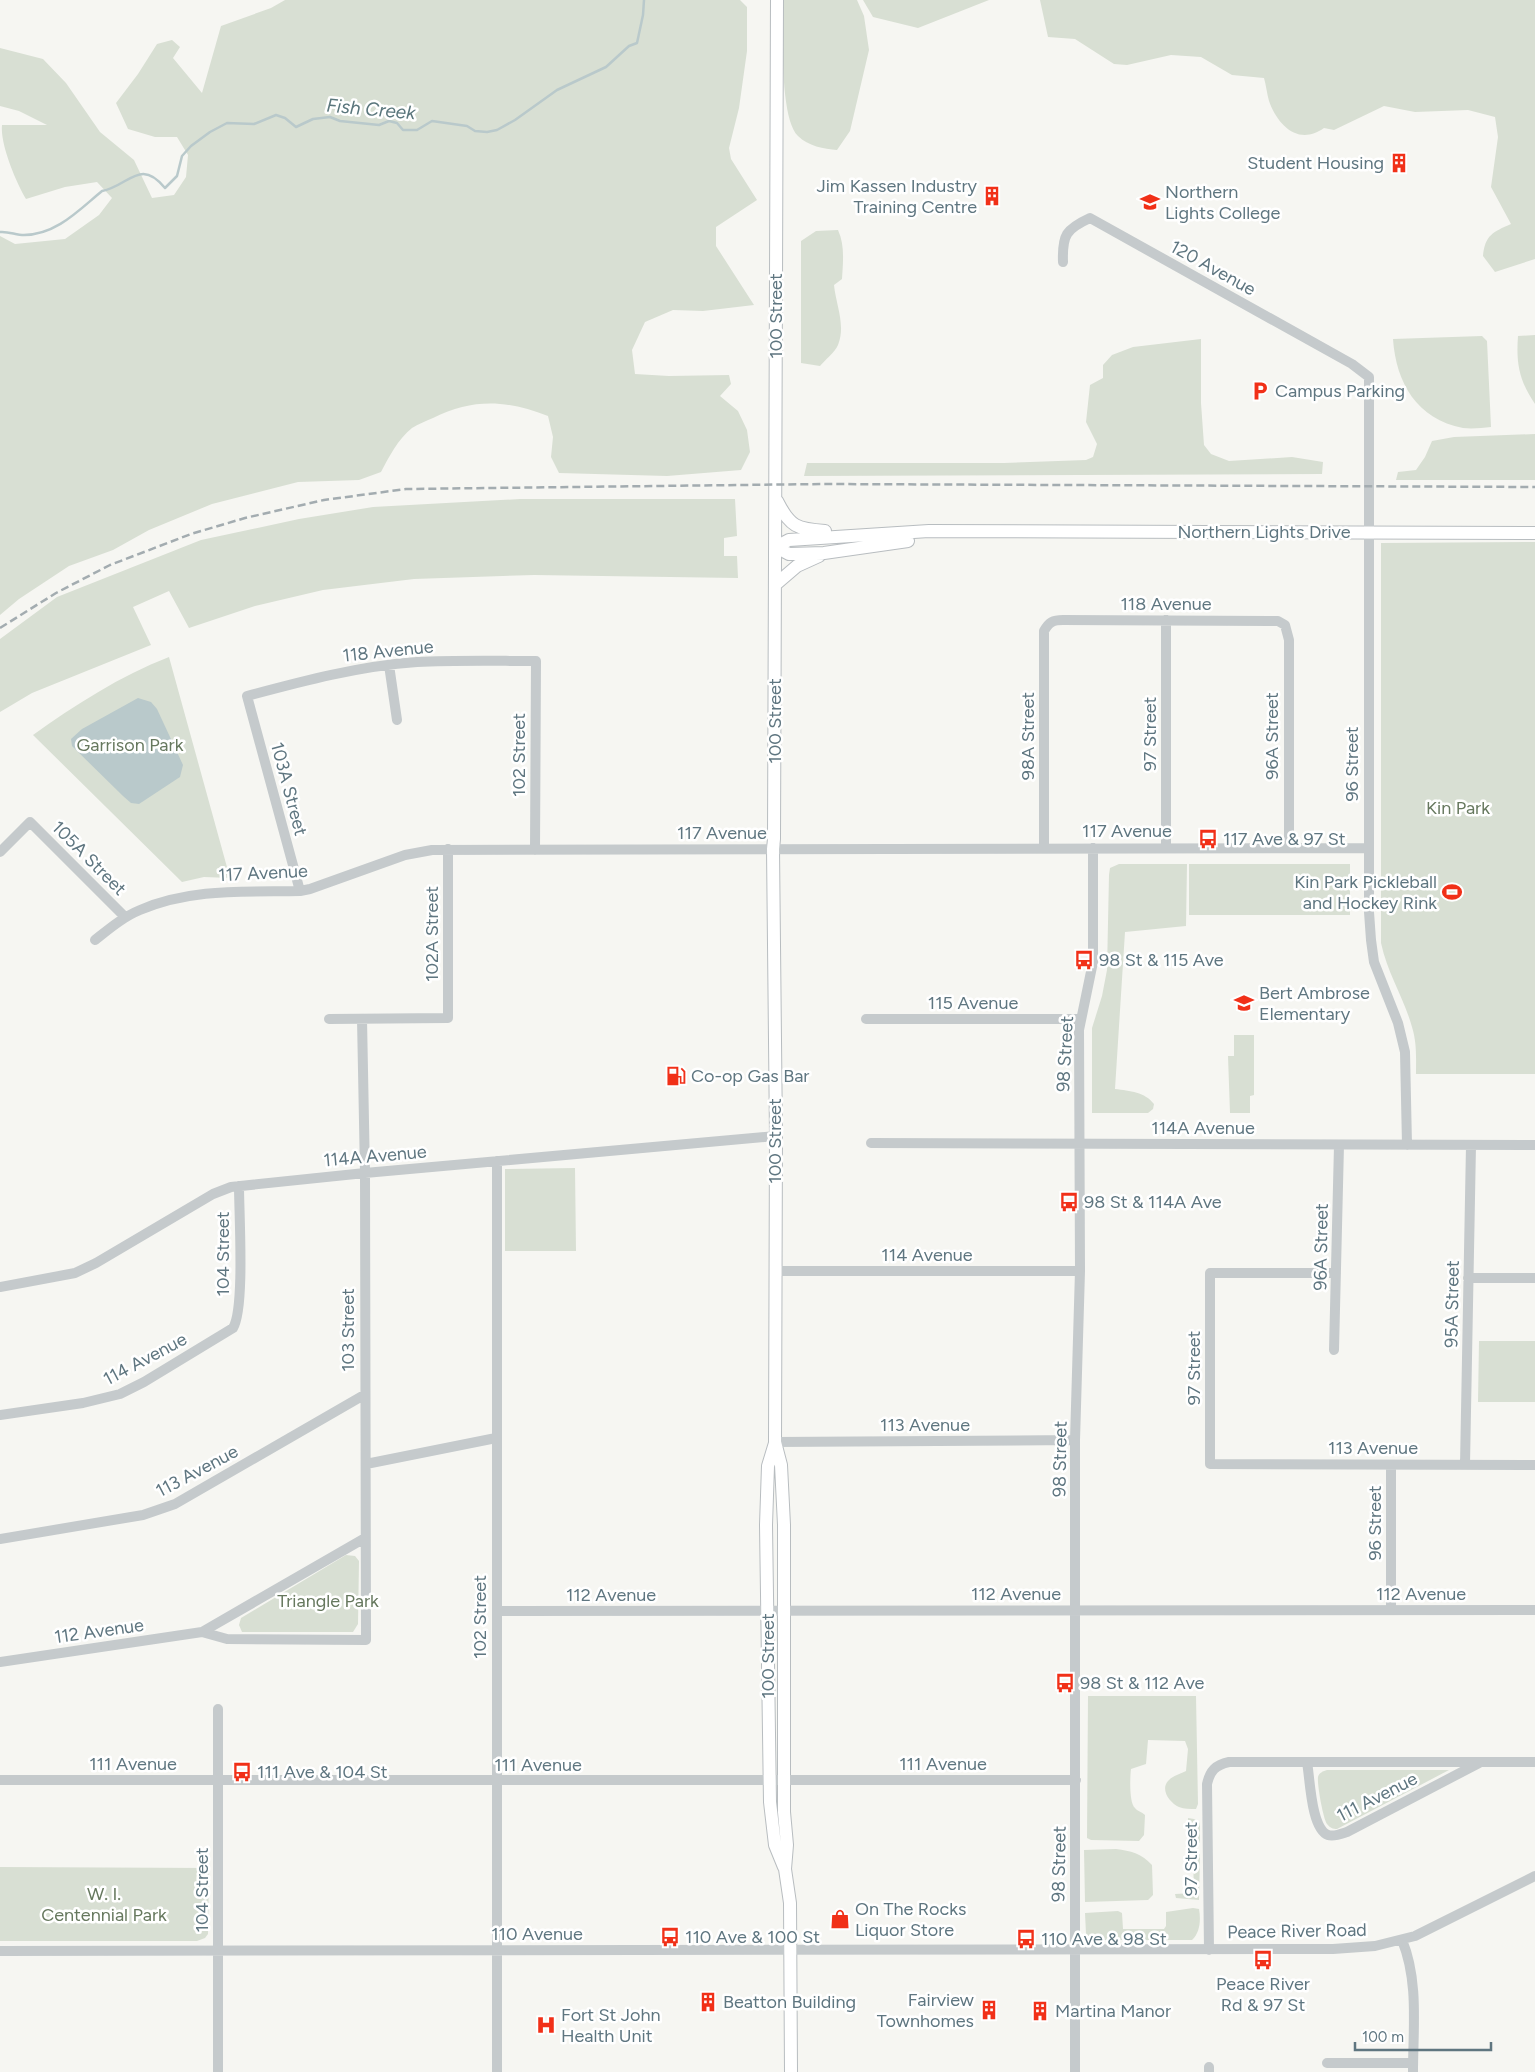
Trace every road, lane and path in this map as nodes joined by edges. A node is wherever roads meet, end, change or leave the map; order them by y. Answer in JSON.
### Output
{"nodes":[{"id":1,"x":776,"y":0,"type":"edge"},
{"id":2,"x":1063,"y":262,"type":"dead end"},
{"id":3,"x":1370,"y":377,"type":"joint"},
{"id":4,"x":776,"y":499,"type":"junction"},
{"id":5,"x":992,"y":532,"type":"junction"},
{"id":6,"x":1369,"y":532,"type":"junction"},
{"id":7,"x":1535,"y":532,"type":"edge"},
{"id":8,"x":885,"y":534,"type":"junction"},
{"id":9,"x":776,"y":547,"type":"junction"},
{"id":10,"x":824,"y":553,"type":"junction"},
{"id":11,"x":776,"y":584,"type":"junction"},
{"id":12,"x":1166,"y":620,"type":"junction"},
{"id":13,"x":1047,"y":624,"type":"joint"},
{"id":14,"x":1285,"y":625,"type":"joint"},
{"id":15,"x":536,"y":661,"type":"joint"},
{"id":16,"x":389,"y":665,"type":"junction"},
{"id":17,"x":247,"y":696,"type":"joint"},
{"id":18,"x":397,"y":720,"type":"dead end"},
{"id":19,"x":1166,"y":847,"type":"junction"},
{"id":20,"x":1044,"y":848,"type":"junction"},
{"id":21,"x":1093,"y":848,"type":"junction"},
{"id":22,"x":1288,"y":848,"type":"junction"},
{"id":23,"x":1369,"y":848,"type":"junction"},
{"id":24,"x":773,"y":849,"type":"junction"},
{"id":25,"x":448,"y":850,"type":"junction"},
{"id":26,"x":535,"y":850,"type":"junction"},
{"id":27,"x":0,"y":852,"type":"edge"},
{"id":28,"x":300,"y":891,"type":"junction"},
{"id":29,"x":125,"y":917,"type":"junction"},
{"id":30,"x":94,"y":940,"type":"dead end"},
{"id":31,"x":329,"y":1019,"type":"dead end"},
{"id":32,"x":362,"y":1019,"type":"junction"},
{"id":33,"x":866,"y":1019,"type":"dead end"},
{"id":34,"x":1080,"y":1019,"type":"junction"},
{"id":35,"x":776,"y":1136,"type":"junction"},
{"id":36,"x":871,"y":1143,"type":"dead end"},
{"id":37,"x":1079,"y":1143,"type":"junction"},
{"id":38,"x":1339,"y":1145,"type":"junction"},
{"id":39,"x":1407,"y":1145,"type":"junction"},
{"id":40,"x":1471,"y":1145,"type":"junction"},
{"id":41,"x":1535,"y":1145,"type":"edge"},
{"id":42,"x":497,"y":1161,"type":"junction"},
{"id":43,"x":365,"y":1173,"type":"junction"},
{"id":44,"x":239,"y":1186,"type":"junction"},
{"id":45,"x":775,"y":1271,"type":"junction"},
{"id":46,"x":1080,"y":1271,"type":"junction"},
{"id":47,"x":1336,"y":1273,"type":"junction"},
{"id":48,"x":1468,"y":1278,"type":"junction"},
{"id":49,"x":1535,"y":1278,"type":"edge"},
{"id":50,"x":0,"y":1287,"type":"edge"},
{"id":51,"x":237,"y":1322,"type":"joint"},
{"id":52,"x":1334,"y":1350,"type":"dead end"},
{"id":53,"x":364,"y":1395,"type":"junction"},
{"id":54,"x":0,"y":1415,"type":"edge"},
{"id":55,"x":496,"y":1438,"type":"junction"},
{"id":56,"x":1076,"y":1440,"type":"junction"},
{"id":57,"x":775,"y":1442,"type":"junction"},
{"id":58,"x":366,"y":1464,"type":"junction"},
{"id":59,"x":1210,"y":1464,"type":"joint"},
{"id":60,"x":1391,"y":1465,"type":"junction"},
{"id":61,"x":1465,"y":1465,"type":"junction"},
{"id":62,"x":1535,"y":1465,"type":"edge"},
{"id":63,"x":365,"y":1538,"type":"junction"},
{"id":64,"x":0,"y":1539,"type":"edge"},
{"id":65,"x":1075,"y":1610,"type":"junction"},
{"id":66,"x":1391,"y":1610,"type":"junction"},
{"id":67,"x":1535,"y":1610,"type":"edge"},
{"id":68,"x":497,"y":1611,"type":"junction"},
{"id":69,"x":767,"y":1611,"type":"junction"},
{"id":70,"x":783,"y":1611,"type":"junction"},
{"id":71,"x":202,"y":1632,"type":"junction"},
{"id":72,"x":366,"y":1640,"type":"joint"},
{"id":73,"x":0,"y":1662,"type":"edge"},
{"id":74,"x":218,"y":1709,"type":"dead end"},
{"id":75,"x":1308,"y":1762,"type":"junction"},
{"id":76,"x":1482,"y":1762,"type":"junction"},
{"id":77,"x":1535,"y":1762,"type":"edge"},
{"id":78,"x":1213,"y":1769,"type":"joint"},
{"id":79,"x":0,"y":1780,"type":"edge"},
{"id":80,"x":1076,"y":1780,"type":"junction"},
{"id":81,"x":218,"y":1781,"type":"junction"},
{"id":82,"x":496,"y":1781,"type":"junction"},
{"id":83,"x":770,"y":1781,"type":"junction"},
{"id":84,"x":784,"y":1781,"type":"junction"},
{"id":85,"x":785,"y":1869,"type":"junction"},
{"id":86,"x":1535,"y":1876,"type":"edge"},
{"id":87,"x":1402,"y":1940,"type":"junction"},
{"id":88,"x":496,"y":1950,"type":"junction"},
{"id":89,"x":790,"y":1950,"type":"junction"},
{"id":90,"x":1075,"y":1950,"type":"junction"},
{"id":91,"x":1209,"y":1950,"type":"junction"},
{"id":92,"x":0,"y":1951,"type":"edge"},
{"id":93,"x":218,"y":1951,"type":"junction"},
{"id":94,"x":1327,"y":2063,"type":"dead end"},
{"id":95,"x":1413,"y":2068,"type":"edge"},
{"id":96,"x":218,"y":2072,"type":"edge"},
{"id":97,"x":497,"y":2072,"type":"edge"},
{"id":98,"x":790,"y":2072,"type":"edge"},
{"id":99,"x":1075,"y":2072,"type":"edge"}],
"edges":[{"from":1,"to":4,"type":"main road","name":"100 Street"},
{"from":2,"to":3,"type":"street","name":"120 Avenue"},
{"from":3,"to":6,"type":"street","name":"96 Street"},
{"from":4,"to":8,"type":"main road"},
{"from":4,"to":9,"type":"main road","name":"100 Street"},
{"from":5,"to":6,"type":"main road","name":"Northern Lights Drive"},
{"from":5,"to":8,"type":"main road","name":"Northern Lights Drive"},
{"from":5,"to":10,"type":"main road","name":"Northern Lights Drive"},
{"from":6,"to":7,"type":"main road","name":"Northern Lights Drive"},
{"from":6,"to":23,"type":"street","name":"96 Street"},
{"from":8,"to":9,"type":"main road","name":"Northern Lights Drive"},
{"from":9,"to":10,"type":"main road","name":"Northern Lights Drive"},
{"from":9,"to":11,"type":"main road","name":"100 Street"},
{"from":10,"to":11,"type":"main road"},
{"from":11,"to":24,"type":"main road","name":"100 Street"},
{"from":12,"to":13,"type":"street","name":"118 Avenue"},
{"from":12,"to":14,"type":"street","name":"118 Avenue"},
{"from":12,"to":19,"type":"street","name":"97 Street"},
{"from":13,"to":20,"type":"street","name":"98A Street"},
{"from":14,"to":22,"type":"street","name":"96A Street"},
{"from":15,"to":16,"type":"street","name":"118 Avenue"},
{"from":15,"to":26,"type":"street","name":"102 Street"},
{"from":16,"to":17,"type":"street","name":"118 Avenue"},
{"from":16,"to":18,"type":"street"},
{"from":17,"to":28,"type":"street","name":"103A Street"},
{"from":19,"to":21,"type":"street","name":"117 Avenue"},
{"from":19,"to":22,"type":"street","name":"117 Avenue"},
{"from":20,"to":21,"type":"street","name":"117 Avenue"},
{"from":20,"to":24,"type":"street","name":"117 Avenue"},
{"from":21,"to":34,"type":"street","name":"98 Street"},
{"from":22,"to":23,"type":"street","name":"117 Avenue"},
{"from":23,"to":39,"type":"street","name":"96 Street"},
{"from":24,"to":26,"type":"street","name":"117 Avenue"},
{"from":24,"to":35,"type":"main road","name":"100 Street"},
{"from":25,"to":26,"type":"street","name":"117 Avenue"},
{"from":25,"to":28,"type":"street","name":"117 Avenue"},
{"from":25,"to":32,"type":"street","name":"102A Street"},
{"from":27,"to":29,"type":"street","name":"105A Street"},
{"from":28,"to":29,"type":"street","name":"117 Avenue"},
{"from":29,"to":30,"type":"street","name":"117 Avenue"},
{"from":31,"to":32,"type":"street"},
{"from":32,"to":43,"type":"street","name":"103 Street"},
{"from":33,"to":34,"type":"street","name":"115 Avenue"},
{"from":34,"to":37,"type":"street","name":"98 Street"},
{"from":35,"to":42,"type":"street","name":"114A Avenue"},
{"from":35,"to":45,"type":"main road","name":"100 Street"},
{"from":36,"to":37,"type":"street","name":"114A Avenue"},
{"from":37,"to":38,"type":"street","name":"114A Avenue"},
{"from":37,"to":46,"type":"street","name":"98 Street"},
{"from":38,"to":39,"type":"street","name":"114A Avenue"},
{"from":38,"to":47,"type":"street","name":"96A Street"},
{"from":39,"to":40,"type":"street","name":"114A Avenue"},
{"from":40,"to":41,"type":"street","name":"114A Avenue"},
{"from":40,"to":48,"type":"street","name":"95A Street"},
{"from":42,"to":43,"type":"street","name":"114A Avenue"},
{"from":42,"to":55,"type":"street","name":"102 Street"},
{"from":43,"to":44,"type":"street","name":"114A Avenue"},
{"from":43,"to":53,"type":"street","name":"103 Street"},
{"from":44,"to":50,"type":"street","name":"114A Avenue"},
{"from":44,"to":51,"type":"street","name":"104 Street"},
{"from":45,"to":46,"type":"street","name":"114 Avenue"},
{"from":45,"to":57,"type":"main road","name":"100 Street"},
{"from":46,"to":56,"type":"street","name":"98 Street"},
{"from":47,"to":52,"type":"street","name":"96A Street"},
{"from":47,"to":59,"type":"street","name":"97 Street"},
{"from":48,"to":49,"type":"street"},
{"from":48,"to":61,"type":"street","name":"95A Street"},
{"from":51,"to":54,"type":"street","name":"114 Avenue"},
{"from":53,"to":58,"type":"street","name":"103 Street"},
{"from":53,"to":64,"type":"street","name":"113 Avenue"},
{"from":55,"to":58,"type":"street"},
{"from":55,"to":68,"type":"street","name":"102 Street"},
{"from":56,"to":57,"type":"street","name":"113 Avenue"},
{"from":56,"to":65,"type":"street","name":"98 Street"},
{"from":57,"to":69,"type":"main road","name":"100 Street"},
{"from":57,"to":70,"type":"main road","name":"100 Street"},
{"from":58,"to":63,"type":"street","name":"103 Street"},
{"from":59,"to":60,"type":"street","name":"113 Avenue"},
{"from":60,"to":61,"type":"street","name":"113 Avenue"},
{"from":60,"to":66,"type":"street","name":"96 Street"},
{"from":61,"to":62,"type":"street","name":"113 Avenue"},
{"from":63,"to":71,"type":"street","name":"112 Avenue"},
{"from":63,"to":72,"type":"street","name":"103 Street"},
{"from":65,"to":66,"type":"street","name":"112 Avenue"},
{"from":65,"to":70,"type":"street","name":"112 Avenue"},
{"from":65,"to":80,"type":"street","name":"98 Street"},
{"from":66,"to":67,"type":"street","name":"112 Avenue"},
{"from":68,"to":69,"type":"street","name":"112 Avenue"},
{"from":68,"to":82,"type":"street","name":"102 Street"},
{"from":69,"to":70,"type":"street","name":"112 Avenue"},
{"from":69,"to":83,"type":"main road","name":"100 Street"},
{"from":70,"to":84,"type":"main road","name":"100 Street"},
{"from":71,"to":72,"type":"street","name":"112 Avenue"},
{"from":71,"to":73,"type":"street","name":"112 Avenue"},
{"from":74,"to":81,"type":"street","name":"104 Street"},
{"from":75,"to":76,"type":"street","name":"111 Avenue"},
{"from":75,"to":76,"type":"street","name":"111 Avenue"},
{"from":75,"to":78,"type":"street","name":"111 Avenue"},
{"from":76,"to":77,"type":"street","name":"111 Avenue"},
{"from":78,"to":91,"type":"street","name":"97 Street"},
{"from":79,"to":81,"type":"street","name":"111 Avenue"},
{"from":80,"to":84,"type":"street","name":"111 Avenue"},
{"from":80,"to":90,"type":"street","name":"98 Street"},
{"from":81,"to":82,"type":"street","name":"111 Avenue"},
{"from":81,"to":93,"type":"street","name":"104 Street"},
{"from":82,"to":83,"type":"street","name":"111 Avenue"},
{"from":82,"to":88,"type":"street","name":"102 Street"},
{"from":83,"to":84,"type":"street","name":"111 Avenue"},
{"from":83,"to":85,"type":"main road","name":"100 Street"},
{"from":84,"to":85,"type":"main road","name":"100 Street"},
{"from":85,"to":89,"type":"main road","name":"100 Street"},
{"from":86,"to":87,"type":"street","name":"Peace River Road"},
{"from":87,"to":91,"type":"street","name":"Peace River Road"},
{"from":87,"to":95,"type":"street"},
{"from":88,"to":89,"type":"street","name":"110 Avenue"},
{"from":88,"to":93,"type":"street","name":"110 Avenue"},
{"from":88,"to":97,"type":"street","name":"102 Street"},
{"from":89,"to":90,"type":"street","name":"110 Avenue"},
{"from":89,"to":98,"type":"main road","name":"100 Street"},
{"from":90,"to":91,"type":"street","name":"Peace River Road"},
{"from":90,"to":99,"type":"street","name":"98 Street"},
{"from":92,"to":93,"type":"street","name":"110 Avenue"},
{"from":93,"to":96,"type":"street","name":"104 Street"},
{"from":94,"to":95,"type":"street"}]}
